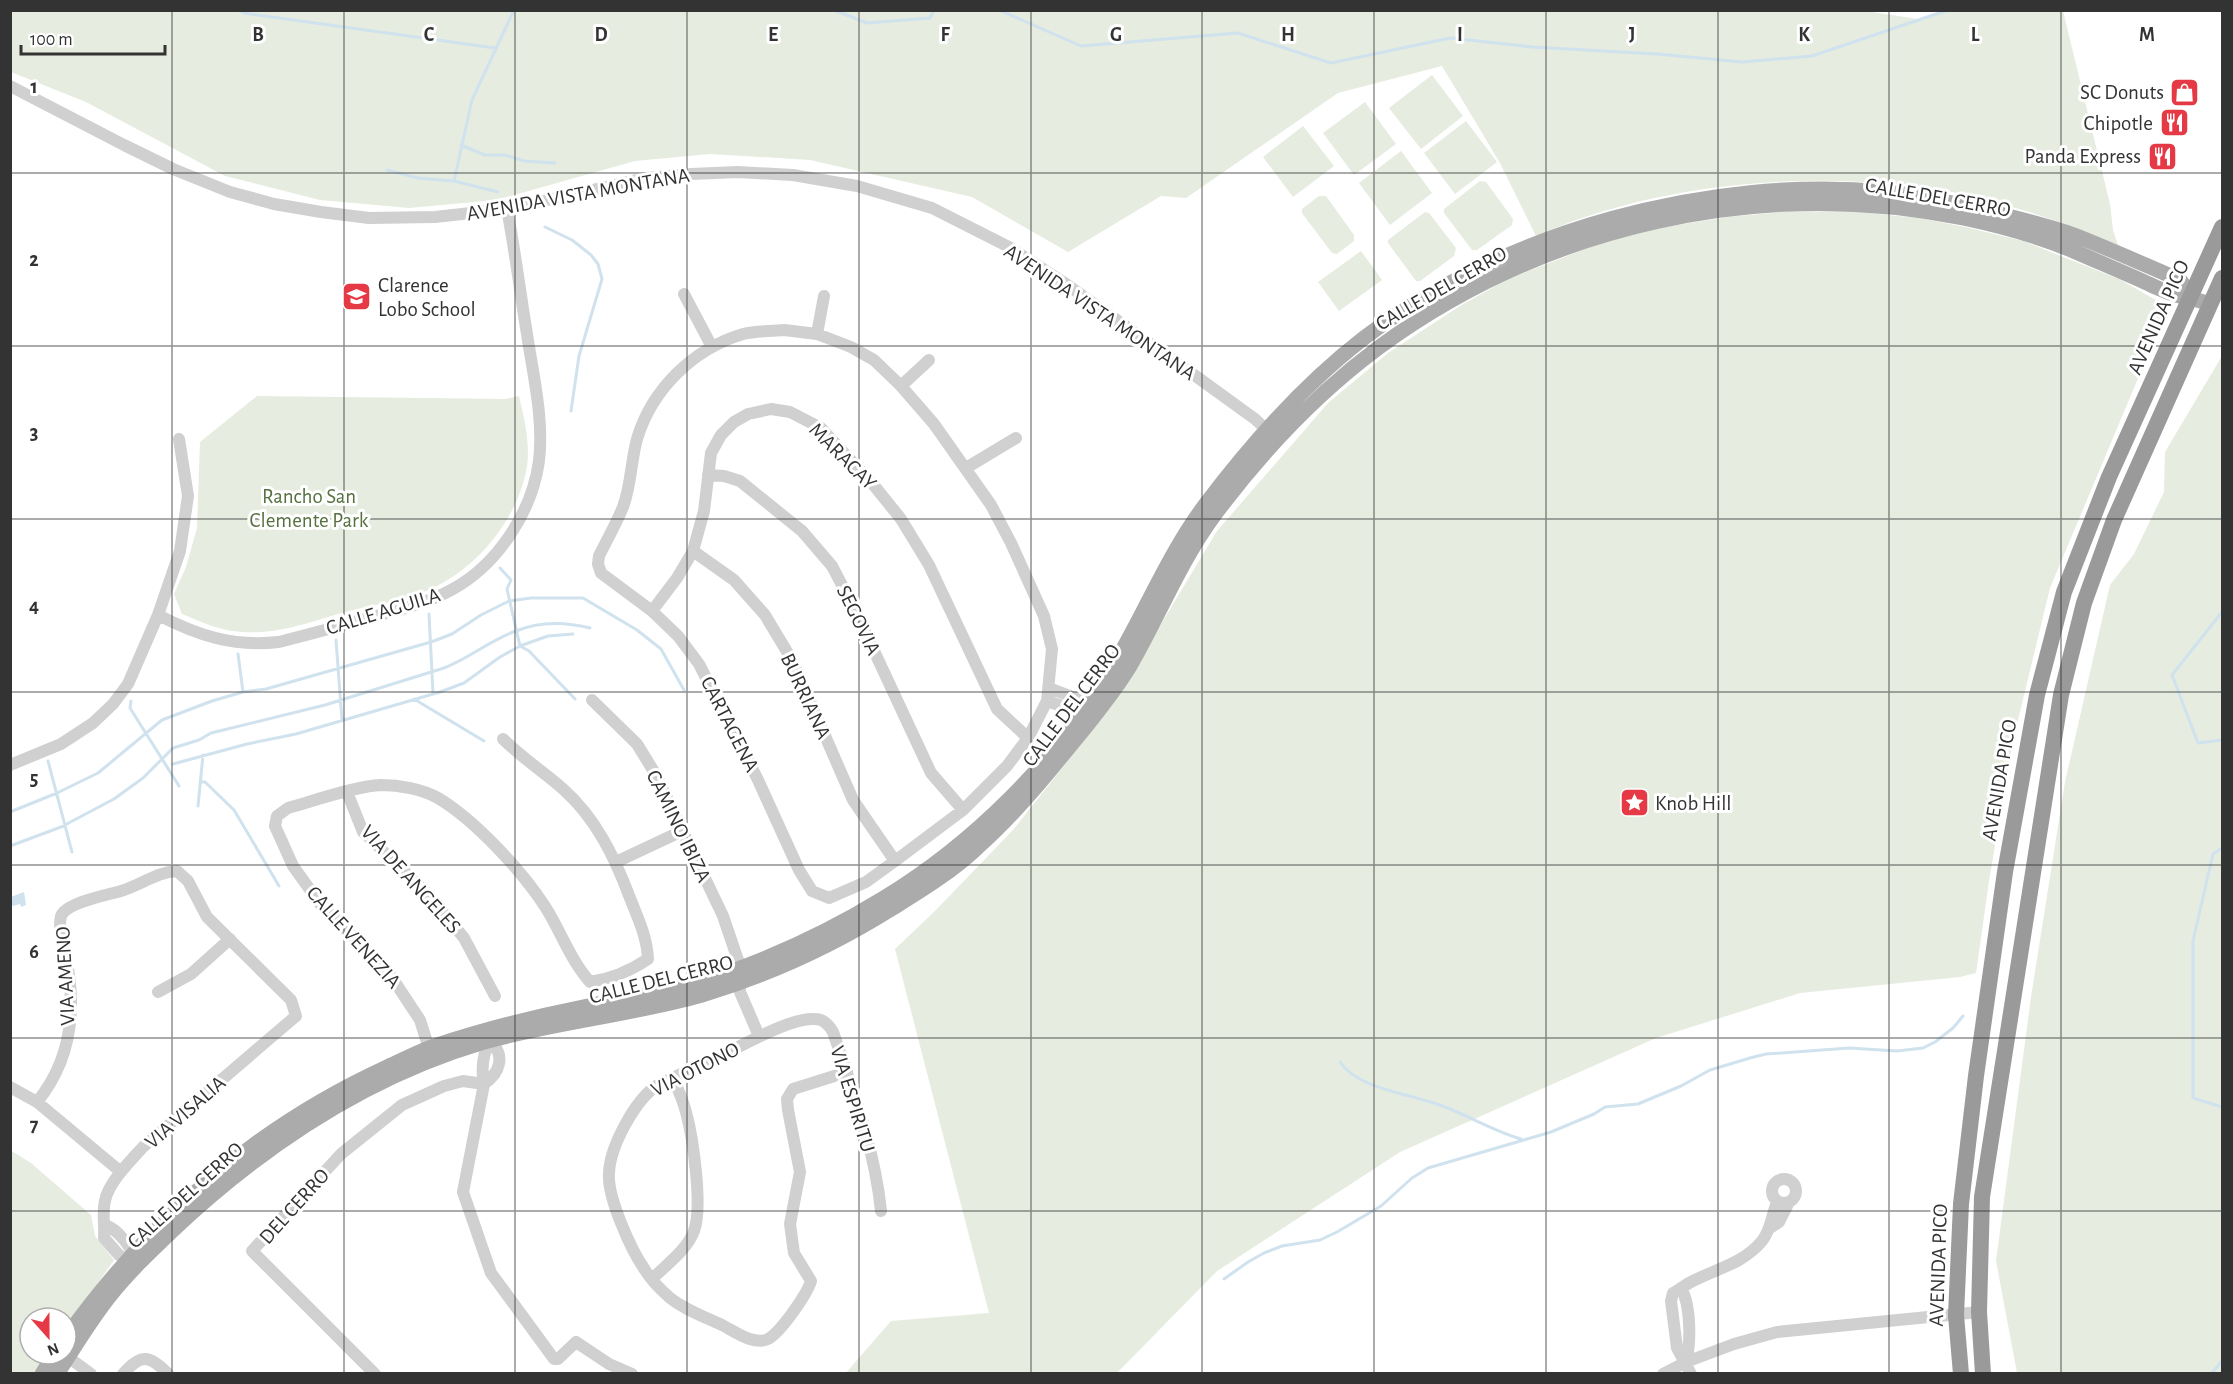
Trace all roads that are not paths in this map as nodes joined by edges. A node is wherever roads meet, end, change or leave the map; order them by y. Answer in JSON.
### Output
{"nodes":[{"id":1,"x":10,"y":86,"type":"edge"},
{"id":2,"x":507,"y":209,"type":"junction"},
{"id":3,"x":2223,"y":227,"type":"edge"},
{"id":4,"x":2223,"y":278,"type":"edge"},
{"id":5,"x":684,"y":294,"type":"dead end"},
{"id":6,"x":824,"y":296,"type":"dead end"},
{"id":7,"x":2192,"y":296,"type":"junction"},
{"id":8,"x":2210,"y":304,"type":"junction"},
{"id":9,"x":817,"y":334,"type":"junction"},
{"id":10,"x":712,"y":347,"type":"junction"},
{"id":11,"x":930,"y":360,"type":"dead end"},
{"id":12,"x":901,"y":386,"type":"junction"},
{"id":13,"x":1272,"y":435,"type":"junction"},
{"id":14,"x":1016,"y":438,"type":"dead end"},
{"id":15,"x":179,"y":439,"type":"dead end"},
{"id":16,"x":966,"y":468,"type":"junction"},
{"id":17,"x":708,"y":476,"type":"junction"},
{"id":18,"x":693,"y":551,"type":"junction"},
{"id":19,"x":652,"y":611,"type":"junction"},
{"id":20,"x":158,"y":615,"type":"junction"},
{"id":21,"x":1048,"y":694,"type":"junction"},
{"id":22,"x":592,"y":700,"type":"dead end"},
{"id":23,"x":1091,"y":712,"type":"junction"},
{"id":24,"x":1028,"y":738,"type":"junction"},
{"id":25,"x":503,"y":740,"type":"dead end"},
{"id":26,"x":10,"y":765,"type":"edge"},
{"id":27,"x":347,"y":792,"type":"junction"},
{"id":28,"x":963,"y":810,"type":"junction"},
{"id":29,"x":682,"y":831,"type":"junction"},
{"id":30,"x":895,"y":861,"type":"junction"},
{"id":31,"x":616,"y":862,"type":"junction"},
{"id":32,"x":230,"y":939,"type":"junction"},
{"id":33,"x":739,"y":975,"type":"junction"},
{"id":34,"x":158,"y":992,"type":"dead end"},
{"id":35,"x":495,"y":996,"type":"dead end"},
{"id":36,"x":489,"y":1036,"type":"junction"},
{"id":37,"x":759,"y":1036,"type":"junction"},
{"id":38,"x":431,"y":1054,"type":"junction"},
{"id":39,"x":847,"y":1072,"type":"junction"},
{"id":40,"x":673,"y":1077,"type":"junction"},
{"id":41,"x":484,"y":1084,"type":"junction"},
{"id":42,"x":10,"y":1087,"type":"edge"},
{"id":43,"x":37,"y":1102,"type":"junction"},
{"id":44,"x":121,"y":1172,"type":"junction"},
{"id":45,"x":1783,"y":1202,"type":"dead end"},
{"id":46,"x":881,"y":1211,"type":"dead end"},
{"id":47,"x":132,"y":1260,"type":"junction"},
{"id":48,"x":652,"y":1279,"type":"junction"},
{"id":49,"x":1979,"y":1312,"type":"junction"},
{"id":50,"x":1956,"y":1315,"type":"junction"},
{"id":51,"x":78,"y":1320,"type":"edge"},
{"id":52,"x":78,"y":1338,"type":"edge"},
{"id":53,"x":70,"y":1366,"type":"edge"},
{"id":54,"x":1689,"y":1368,"type":"edge"},
{"id":55,"x":91,"y":1374,"type":"edge"},
{"id":56,"x":123,"y":1374,"type":"edge"},
{"id":57,"x":168,"y":1374,"type":"edge"},
{"id":58,"x":375,"y":1374,"type":"edge"},
{"id":59,"x":632,"y":1374,"type":"edge"},
{"id":60,"x":1663,"y":1374,"type":"edge"},
{"id":61,"x":1960,"y":1374,"type":"edge"},
{"id":62,"x":1983,"y":1374,"type":"edge"}],
"edges":[{"from":1,"to":2,"type":"street","name":"AVENIDA VISTA MONTANA"},
{"from":2,"to":13,"type":"street","name":"AVENIDA VISTA MONTANA"},
{"from":2,"to":20,"type":"street","name":"CALLE AGUILA"},
{"from":3,"to":7,"type":"highway","name":"AVENIDA PICO"},
{"from":4,"to":8,"type":"highway","name":"AVENIDA PICO"},
{"from":5,"to":10,"type":"street"},
{"from":6,"to":9,"type":"street"},
{"from":7,"to":8,"type":"main road","name":"CALLE DEL CERRO"},
{"from":7,"to":13,"type":"main road","name":"CALLE DEL CERRO"},
{"from":7,"to":50,"type":"highway","name":"AVENIDA PICO"},
{"from":8,"to":49,"type":"highway","name":"AVENIDA PICO"},
{"from":9,"to":10,"type":"street"},
{"from":9,"to":12,"type":"street"},
{"from":10,"to":19,"type":"street","name":"CARTAGENA"},
{"from":11,"to":12,"type":"street"},
{"from":12,"to":16,"type":"street"},
{"from":13,"to":23,"type":"main road","name":"CALLE DEL CERRO"},
{"from":14,"to":16,"type":"street"},
{"from":15,"to":20,"type":"street"},
{"from":16,"to":21,"type":"street"},
{"from":17,"to":18,"type":"street","name":"MARACAY"},
{"from":17,"to":24,"type":"street","name":"MARACAY"},
{"from":17,"to":28,"type":"street","name":"SEGOVIA"},
{"from":18,"to":19,"type":"street","name":"MARACAY"},
{"from":18,"to":30,"type":"street","name":"BURRIANA"},
{"from":19,"to":30,"type":"street","name":"CARTAGENA"},
{"from":20,"to":26,"type":"street"},
{"from":21,"to":23,"type":"street"},
{"from":21,"to":24,"type":"street"},
{"from":22,"to":29,"type":"street","name":"CAMINO IBIZA"},
{"from":23,"to":33,"type":"main road","name":"CALLE DEL CERRO"},
{"from":24,"to":28,"type":"street"},
{"from":25,"to":31,"type":"street","name":"CALLE VENEZIA"},
{"from":27,"to":31,"type":"street","name":"CALLE VENEZIA"},
{"from":27,"to":35,"type":"street","name":"VIA DE ANGELES"},
{"from":27,"to":38,"type":"street","name":"CALLE VENEZIA"},
{"from":28,"to":30,"type":"street"},
{"from":29,"to":31,"type":"street"},
{"from":29,"to":33,"type":"street","name":"CAMINO IBIZA"},
{"from":32,"to":34,"type":"street"},
{"from":32,"to":43,"type":"street","name":"VIA AMENO"},
{"from":32,"to":44,"type":"street","name":"VIA VISALIA"},
{"from":33,"to":36,"type":"main road","name":"CALLE DEL CERRO"},
{"from":33,"to":37,"type":"street","name":"CAMINO IBIZA"},
{"from":36,"to":38,"type":"main road","name":"CALLE DEL CERRO"},
{"from":36,"to":41,"type":"street"},
{"from":37,"to":39,"type":"street","name":"VIA ESPIRITU"},
{"from":37,"to":40,"type":"street","name":"VIA OTONO"},
{"from":38,"to":47,"type":"main road","name":"CALLE DEL CERRO"},
{"from":39,"to":46,"type":"street","name":"VIA ESPIRITU"},
{"from":39,"to":48,"type":"street","name":"VIA OTONO"},
{"from":40,"to":48,"type":"street"},
{"from":40,"to":48,"type":"street","name":"VIA OTONO"},
{"from":41,"to":58,"type":"street","name":"DEL CERRO"},
{"from":41,"to":59,"type":"street"},
{"from":42,"to":43,"type":"street"},
{"from":43,"to":44,"type":"street"},
{"from":44,"to":47,"type":"street","name":"VIA VISALIA"},
{"from":45,"to":54,"type":"street"},
{"from":47,"to":51,"type":"main road","name":"CALLE DEL CERRO"},
{"from":47,"to":52,"type":"main road","name":"CALLE DEL CERRO"},
{"from":49,"to":50,"type":"street"},
{"from":49,"to":62,"type":"highway","name":"AVENIDA PICO"},
{"from":50,"to":54,"type":"street"},
{"from":50,"to":61,"type":"highway","name":"AVENIDA PICO"},
{"from":53,"to":55,"type":"street"},
{"from":54,"to":60,"type":"street"},
{"from":56,"to":57,"type":"street"}]}
